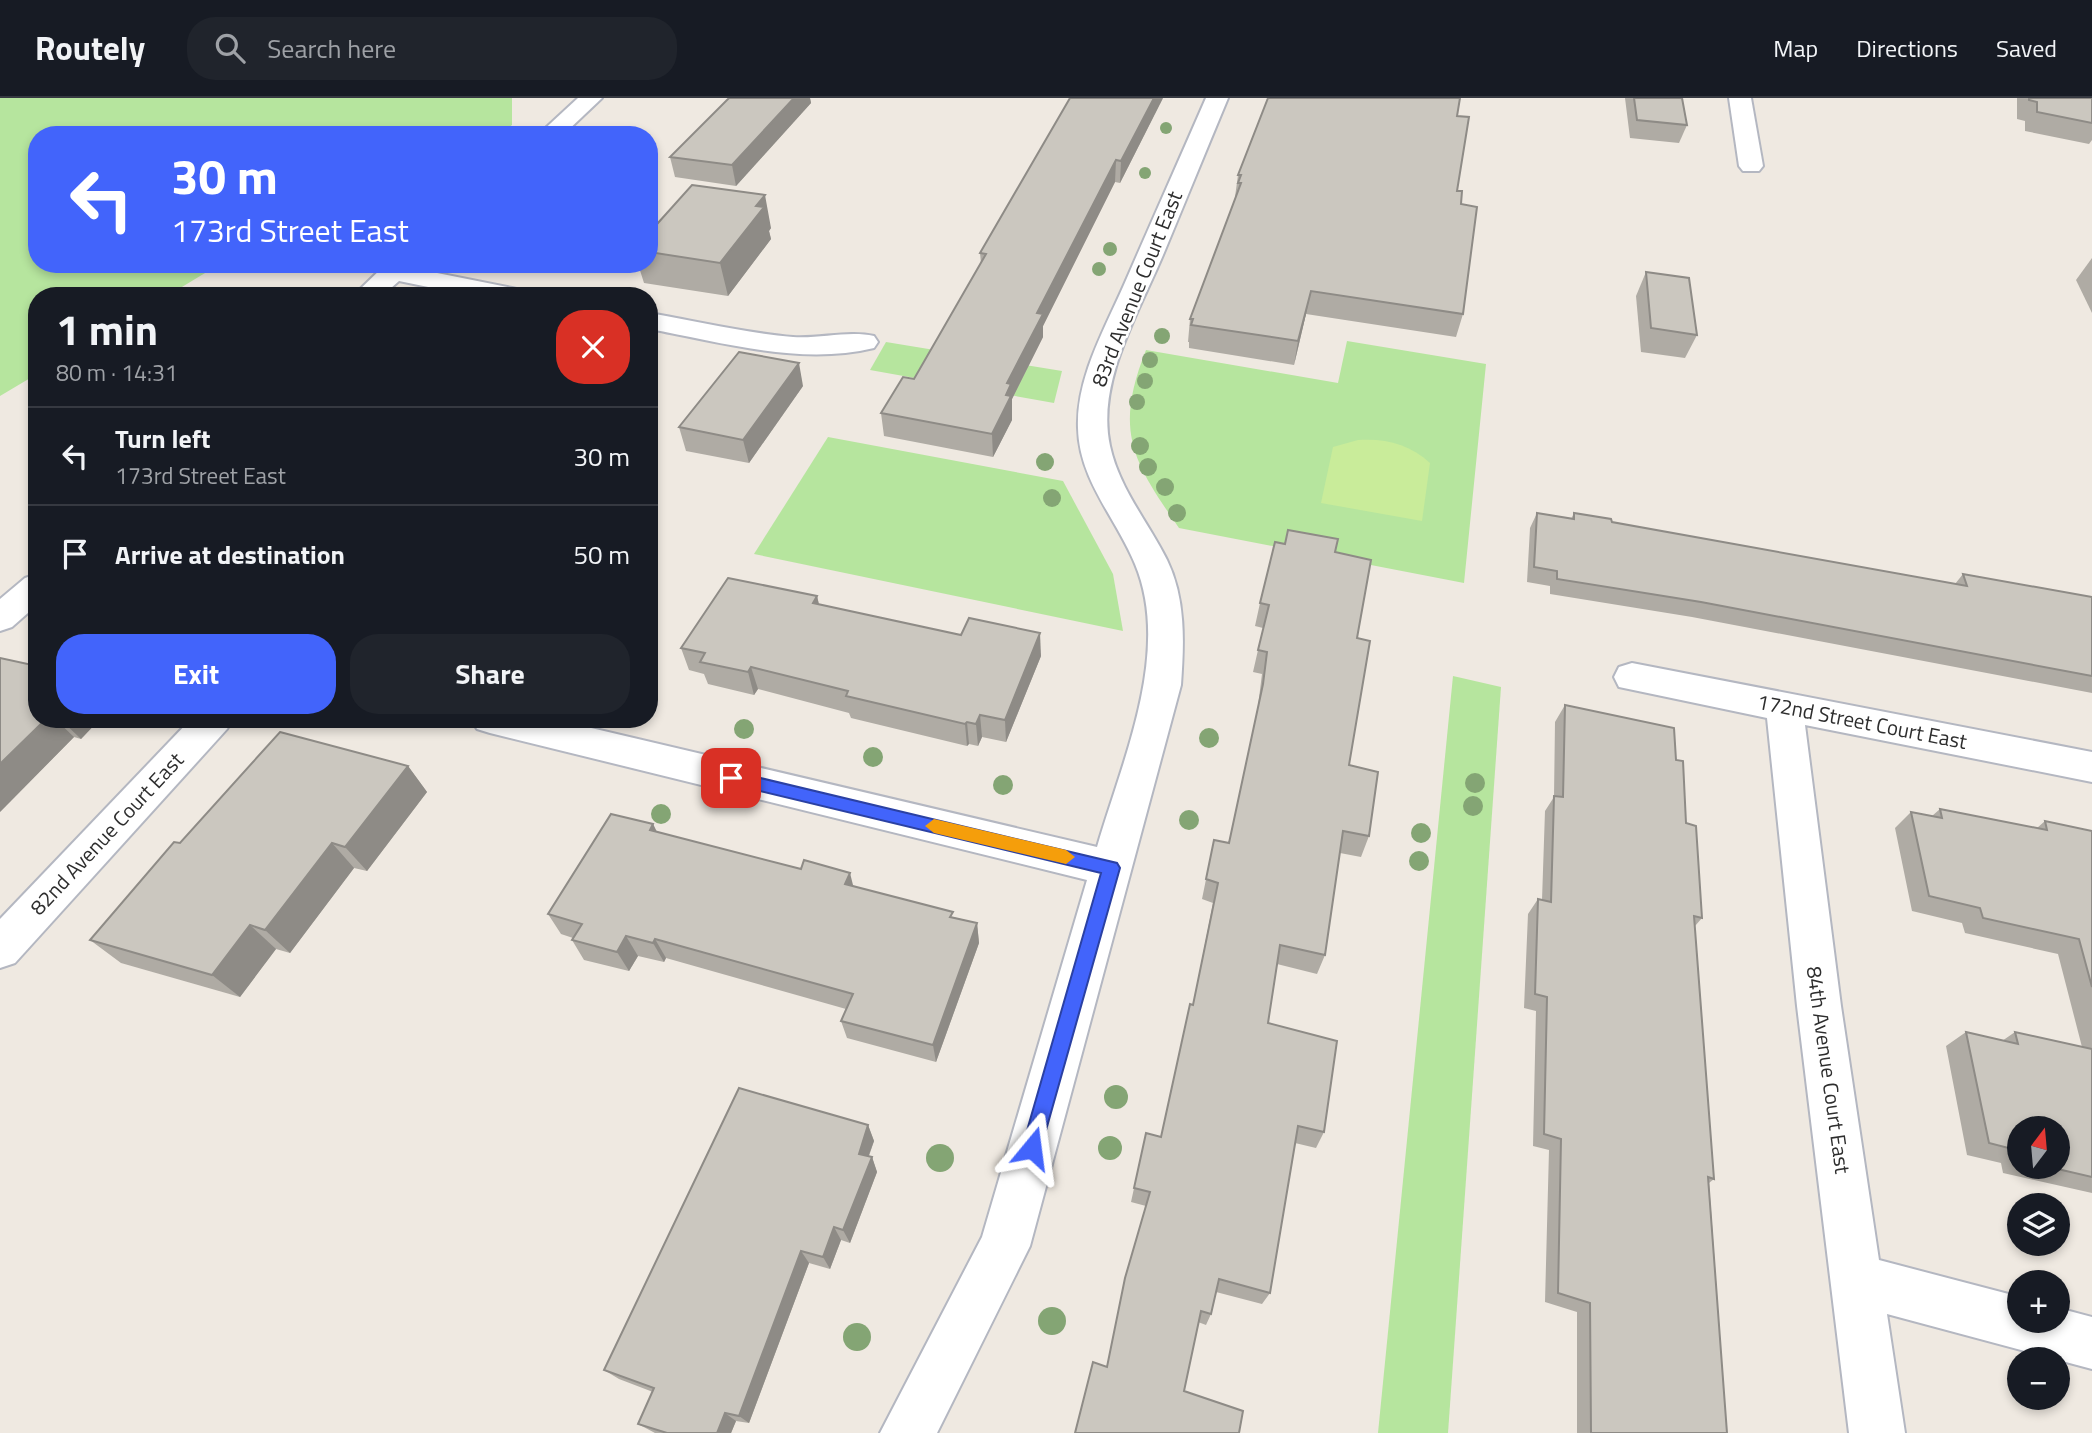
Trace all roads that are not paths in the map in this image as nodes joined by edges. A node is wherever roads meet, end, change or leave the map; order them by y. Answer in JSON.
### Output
{"nodes":[{"id":1,"x":591,"y":98,"type":"edge"},
{"id":2,"x":1217,"y":98,"type":"edge"},
{"id":3,"x":1740,"y":98,"type":"edge"},
{"id":4,"x":560,"y":126,"type":"edge"},
{"id":5,"x":1751,"y":166,"type":"dead end"},
{"id":6,"x":392,"y":273,"type":"edge"},
{"id":7,"x":418,"y":273,"type":"edge"},
{"id":8,"x":376,"y":287,"type":"edge"},
{"id":9,"x":475,"y":287,"type":"edge"},
{"id":10,"x":658,"y":323,"type":"edge"},
{"id":11,"x":864,"y":342,"type":"dead end"},
{"id":12,"x":28,"y":594,"type":"edge"},
{"id":13,"x":0,"y":618,"type":"edge"},
{"id":14,"x":1632,"y":677,"type":"dead end"},
{"id":15,"x":1784,"y":707,"type":"junction"},
{"id":16,"x":206,"y":728,"type":"edge"},
{"id":17,"x":528,"y":728,"type":"edge"},
{"id":18,"x":2092,"y":767,"type":"edge"},
{"id":19,"x":1111,"y":868,"type":"junction"},
{"id":20,"x":0,"y":949,"type":"edge"},
{"id":21,"x":1856,"y":1280,"type":"junction"},
{"id":22,"x":2092,"y":1343,"type":"edge"},
{"id":23,"x":908,"y":1433,"type":"edge"},
{"id":24,"x":1877,"y":1433,"type":"edge"}],
"edges":[{"from":1,"to":4,"type":"street"},
{"from":2,"to":19,"type":"street","name":"83rd Avenue Court East"},
{"from":3,"to":5,"type":"street"},
{"from":6,"to":8,"type":"street"},
{"from":7,"to":9,"type":"street"},
{"from":10,"to":11,"type":"street"},
{"from":12,"to":13,"type":"street"},
{"from":14,"to":15,"type":"street","name":"172nd Street Court East"},
{"from":15,"to":18,"type":"street","name":"172nd Street Court East"},
{"from":15,"to":21,"type":"street","name":"84th Avenue Court East"},
{"from":16,"to":20,"type":"street","name":"82nd Avenue Court East"},
{"from":17,"to":19,"type":"street"},
{"from":19,"to":23,"type":"street","name":"83rd Avenue Court East"},
{"from":21,"to":22,"type":"street"},
{"from":21,"to":24,"type":"street","name":"84th Avenue Court East"}]}
